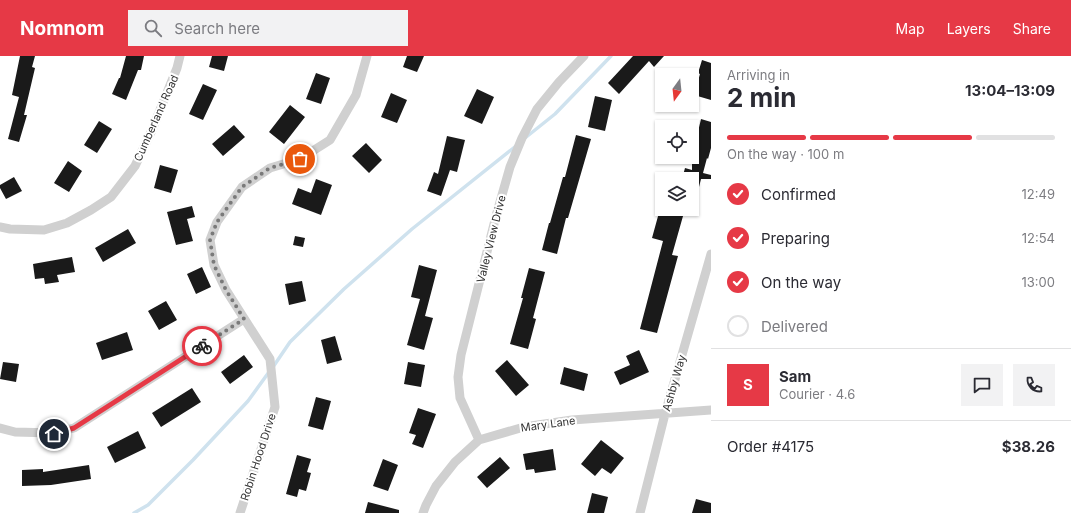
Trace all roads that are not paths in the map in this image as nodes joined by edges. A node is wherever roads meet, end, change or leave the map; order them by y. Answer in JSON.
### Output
{"nodes":[{"id":1,"x":180,"y":56,"type":"edge"},
{"id":2,"x":367,"y":56,"type":"edge"},
{"id":3,"x":584,"y":56,"type":"edge"},
{"id":4,"x":0,"y":227,"type":"edge"},
{"id":5,"x":711,"y":254,"type":"edge"},
{"id":6,"x":244,"y":319,"type":"junction"},
{"id":7,"x":711,"y":410,"type":"edge"},
{"id":8,"x":665,"y":414,"type":"junction"},
{"id":9,"x":0,"y":428,"type":"edge"},
{"id":10,"x":479,"y":440,"type":"junction"},
{"id":11,"x":240,"y":513,"type":"edge"},
{"id":12,"x":423,"y":513,"type":"edge"},
{"id":13,"x":640,"y":513,"type":"edge"}],
"edges":[{"from":1,"to":4,"type":"street","name":"Cumberland Road"},
{"from":2,"to":6,"type":"street","name":"Robin Hood Drive"},
{"from":3,"to":10,"type":"street","name":"Valley View Drive"},
{"from":5,"to":8,"type":"street","name":"Ashby Way"},
{"from":6,"to":9,"type":"street"},
{"from":6,"to":11,"type":"street","name":"Robin Hood Drive"},
{"from":7,"to":8,"type":"street","name":"Mary Lane"},
{"from":8,"to":10,"type":"street","name":"Mary Lane"},
{"from":8,"to":13,"type":"street","name":"Ashby Way"},
{"from":10,"to":12,"type":"street","name":"Mary Lane"}]}
